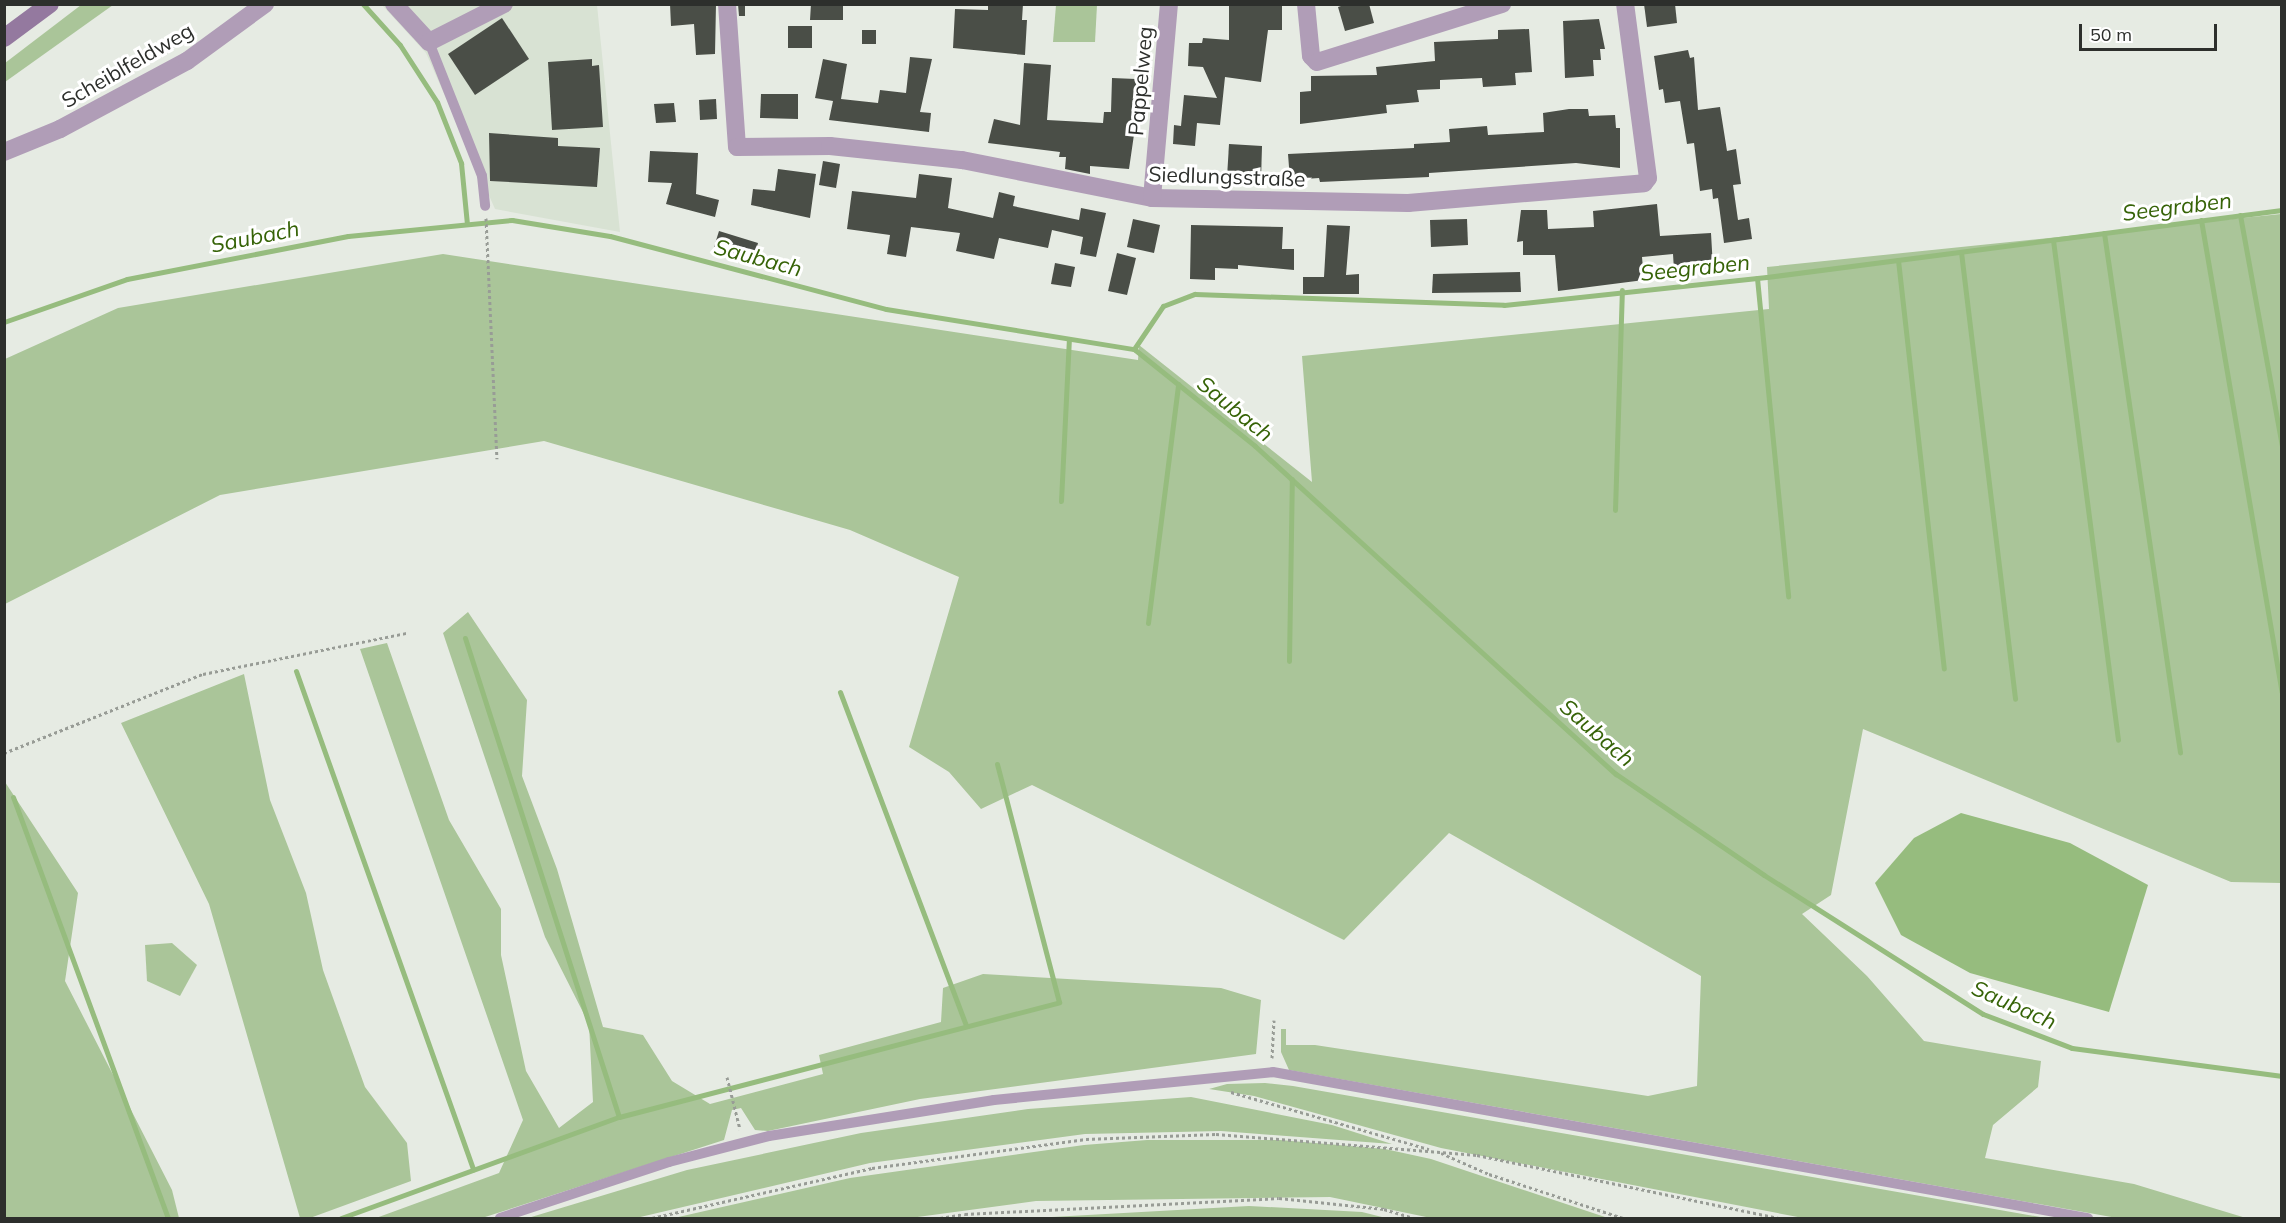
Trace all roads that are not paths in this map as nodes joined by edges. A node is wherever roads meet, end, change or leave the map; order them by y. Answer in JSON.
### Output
{"nodes":[{"id":1,"x":50,"y":4,"type":"edge"},
{"id":2,"x":265,"y":4,"type":"edge"},
{"id":3,"x":394,"y":4,"type":"edge"},
{"id":4,"x":504,"y":4,"type":"edge"},
{"id":5,"x":727,"y":4,"type":"edge"},
{"id":6,"x":1169,"y":4,"type":"edge"},
{"id":7,"x":1306,"y":4,"type":"edge"},
{"id":8,"x":1502,"y":4,"type":"edge"},
{"id":9,"x":1625,"y":4,"type":"edge"},
{"id":10,"x":4,"y":38,"type":"edge"},
{"id":11,"x":429,"y":42,"type":"junction"},
{"id":12,"x":4,"y":152,"type":"edge"},
{"id":13,"x":1152,"y":198,"type":"junction"},
{"id":14,"x":485,"y":206,"type":"road end"},
{"id":15,"x":500,"y":1218,"type":"edge"},
{"id":16,"x":2088,"y":1218,"type":"edge"}],
"edges":[{"from":1,"to":10,"type":"main road"},
{"from":2,"to":12,"type":"street","name":"Scheiblfeldweg"},
{"from":3,"to":11,"type":"street"},
{"from":4,"to":11,"type":"street"},
{"from":5,"to":13,"type":"street","name":"Siedlungsstraße"},
{"from":6,"to":13,"type":"street","name":"Pappelweg"},
{"from":7,"to":8,"type":"street"},
{"from":9,"to":13,"type":"street","name":"Siedlungsstraße"},
{"from":11,"to":14,"type":"lane"},
{"from":15,"to":16,"type":"lane"}]}
